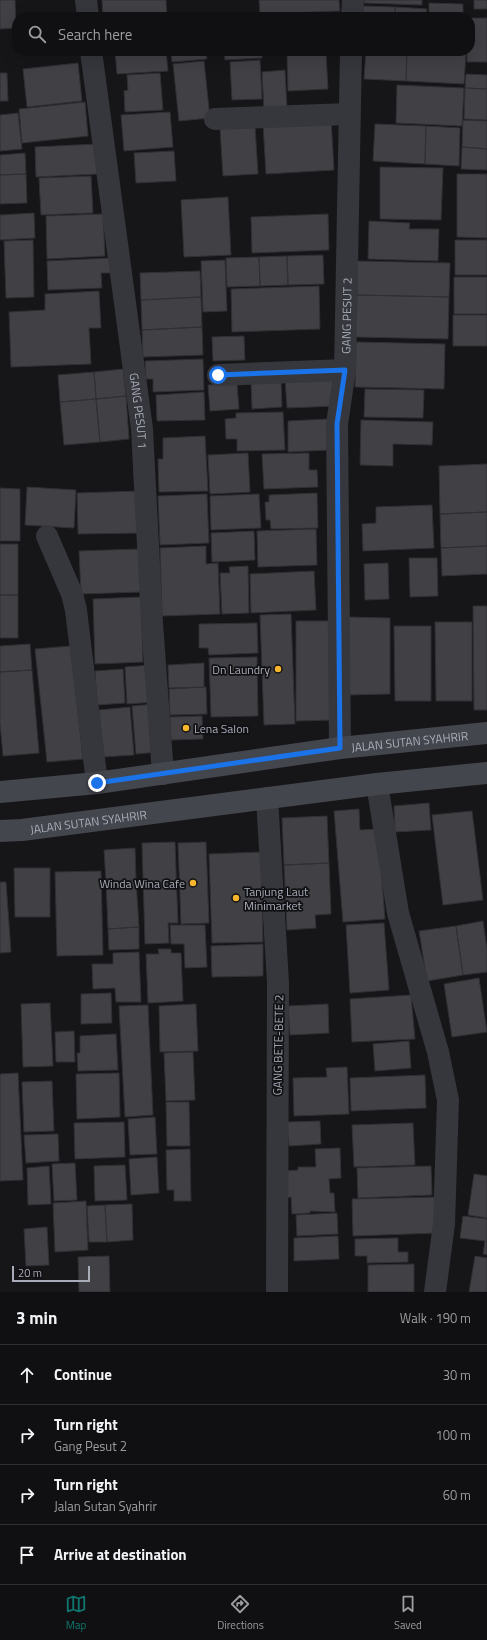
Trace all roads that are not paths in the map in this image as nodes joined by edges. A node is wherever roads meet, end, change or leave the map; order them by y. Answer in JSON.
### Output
{"nodes":[{"id":1,"x":86,"y":0,"type":"edge"},
{"id":2,"x":353,"y":0,"type":"edge"},
{"id":3,"x":87,"y":12,"type":"edge"},
{"id":4,"x":352,"y":12,"type":"edge"},
{"id":5,"x":92,"y":56,"type":"edge"},
{"id":6,"x":351,"y":56,"type":"edge"},
{"id":7,"x":349,"y":114,"type":"junction"},
{"id":8,"x":215,"y":119,"type":"dead end"},
{"id":9,"x":345,"y":370,"type":"junction"},
{"id":10,"x":218,"y":375,"type":"dead end"},
{"id":11,"x":47,"y":536,"type":"dead end"},
{"id":12,"x":487,"y":733,"type":"edge"},
{"id":13,"x":340,"y":748,"type":"junction"},
{"id":14,"x":487,"y":773,"type":"edge"},
{"id":15,"x":163,"y":774,"type":"junction"},
{"id":16,"x":97,"y":783,"type":"junction"},
{"id":17,"x":377,"y":784,"type":"junction"},
{"id":18,"x":0,"y":792,"type":"edge"},
{"id":19,"x":266,"y":798,"type":"junction"},
{"id":20,"x":0,"y":831,"type":"edge"},
{"id":21,"x":277,"y":1292,"type":"edge"},
{"id":22,"x":435,"y":1292,"type":"edge"}],
"edges":[{"from":1,"to":3,"type":"street"},
{"from":2,"to":4,"type":"street"},
{"from":5,"to":15,"type":"street","name":"GANG PESUT 1"},
{"from":6,"to":7,"type":"street","name":"GANG PESUT 2"},
{"from":7,"to":8,"type":"street"},
{"from":7,"to":9,"type":"street","name":"GANG PESUT 2"},
{"from":9,"to":10,"type":"street"},
{"from":9,"to":13,"type":"street","name":"GANG PESUT 2"},
{"from":11,"to":16,"type":"street"},
{"from":12,"to":13,"type":"street","name":"JALAN SUTAN SYAHRIR"},
{"from":13,"to":15,"type":"street","name":"JALAN SUTAN SYAHRIR"},
{"from":14,"to":17,"type":"street","name":"JALAN SUTAN SYAHRIR"},
{"from":15,"to":16,"type":"street","name":"JALAN SUTAN SYAHRIR"},
{"from":16,"to":18,"type":"street","name":"JALAN SUTAN SYAHRIR"},
{"from":17,"to":19,"type":"street","name":"JALAN SUTAN SYAHRIR"},
{"from":17,"to":22,"type":"street"},
{"from":19,"to":20,"type":"street","name":"JALAN SUTAN SYAHRIR"},
{"from":19,"to":21,"type":"street","name":"GANG BETE-BETE 2"}]}
